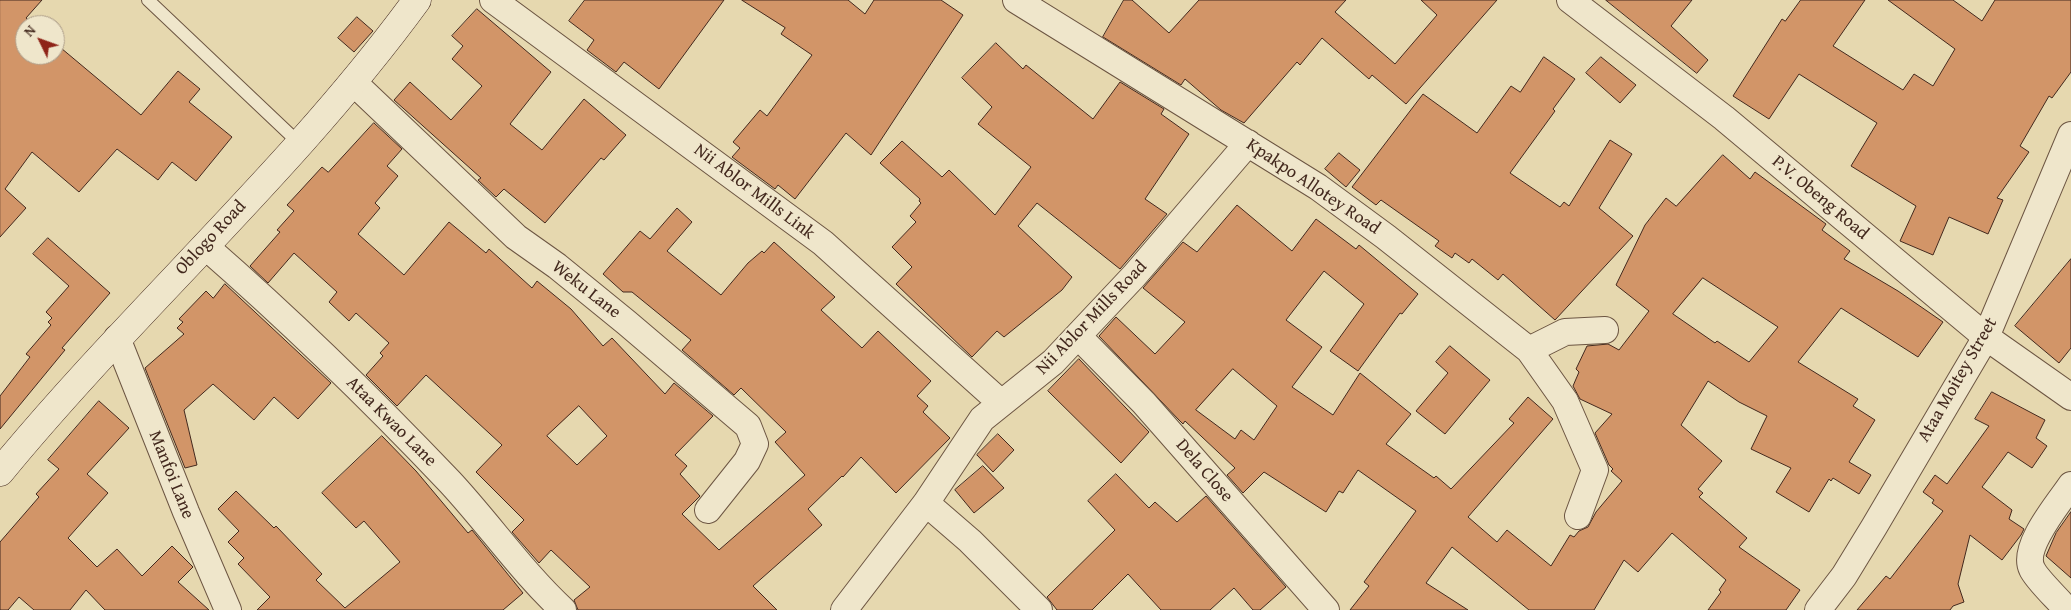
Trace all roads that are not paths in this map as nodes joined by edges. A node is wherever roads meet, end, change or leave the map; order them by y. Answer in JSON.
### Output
{"nodes":[{"id":1,"x":148,"y":0,"type":"edge"},
{"id":2,"x":417,"y":0,"type":"edge"},
{"id":3,"x":494,"y":0,"type":"edge"},
{"id":4,"x":1016,"y":0,"type":"edge"},
{"id":5,"x":1570,"y":0,"type":"edge"},
{"id":6,"x":354,"y":83,"type":"junction"},
{"id":7,"x":2071,"y":135,"type":"edge"},
{"id":8,"x":299,"y":143,"type":"junction"},
{"id":9,"x":1248,"y":143,"type":"junction"},
{"id":10,"x":205,"y":246,"type":"junction"},
{"id":11,"x":1605,"y":330,"type":"dead end"},
{"id":12,"x":1078,"y":336,"type":"junction"},
{"id":13,"x":1986,"y":337,"type":"junction"},
{"id":14,"x":117,"y":338,"type":"junction"},
{"id":15,"x":1529,"y":350,"type":"junction"},
{"id":16,"x":2071,"y":397,"type":"edge"},
{"id":17,"x":1000,"y":402,"type":"junction"},
{"id":18,"x":0,"y":472,"type":"edge"},
{"id":19,"x":2071,"y":484,"type":"edge"},
{"id":20,"x":926,"y":503,"type":"junction"},
{"id":21,"x":708,"y":510,"type":"dead end"},
{"id":22,"x":1578,"y":516,"type":"dead end"},
{"id":23,"x":228,"y":610,"type":"edge"},
{"id":24,"x":563,"y":610,"type":"edge"},
{"id":25,"x":844,"y":610,"type":"edge"},
{"id":26,"x":1039,"y":610,"type":"edge"},
{"id":27,"x":1326,"y":610,"type":"edge"},
{"id":28,"x":1818,"y":610,"type":"edge"},
{"id":29,"x":2067,"y":610,"type":"edge"}],
"edges":[{"from":1,"to":8,"type":"lane"},
{"from":2,"to":6,"type":"main road","name":"Oblogo Road"},
{"from":3,"to":17,"type":"street","name":"Nii Ablor Mills Link"},
{"from":4,"to":9,"type":"street","name":"Kpakpo Allotey Road"},
{"from":5,"to":13,"type":"street","name":"P.V. Obeng Road"},
{"from":6,"to":8,"type":"main road","name":"Oblogo Road"},
{"from":6,"to":21,"type":"street","name":"Weku Lane"},
{"from":7,"to":13,"type":"street","name":"Ataa Moitey Street"},
{"from":8,"to":10,"type":"main road","name":"Oblogo Road"},
{"from":9,"to":12,"type":"street","name":"Nii Ablor Mills Road"},
{"from":9,"to":15,"type":"street","name":"Kpakpo Allotey Road"},
{"from":10,"to":14,"type":"main road","name":"Oblogo Road"},
{"from":10,"to":24,"type":"street","name":"Ataa Kwao Lane"},
{"from":11,"to":15,"type":"street"},
{"from":12,"to":17,"type":"street","name":"Nii Ablor Mills Road"},
{"from":12,"to":27,"type":"street","name":"Dela Close"},
{"from":13,"to":16,"type":"street","name":"P.V. Obeng Road"},
{"from":13,"to":28,"type":"street","name":"Ataa Moitey Street"},
{"from":14,"to":18,"type":"main road","name":"Oblogo Road"},
{"from":14,"to":23,"type":"street","name":"Manfoi Lane"},
{"from":15,"to":22,"type":"street","name":"Kpakpo Allotey Road"},
{"from":17,"to":20,"type":"street","name":"Nii Ablor Mills Road"},
{"from":19,"to":29,"type":"street"},
{"from":20,"to":25,"type":"street","name":"Nii Ablor Mills Road"},
{"from":20,"to":26,"type":"street"}]}
